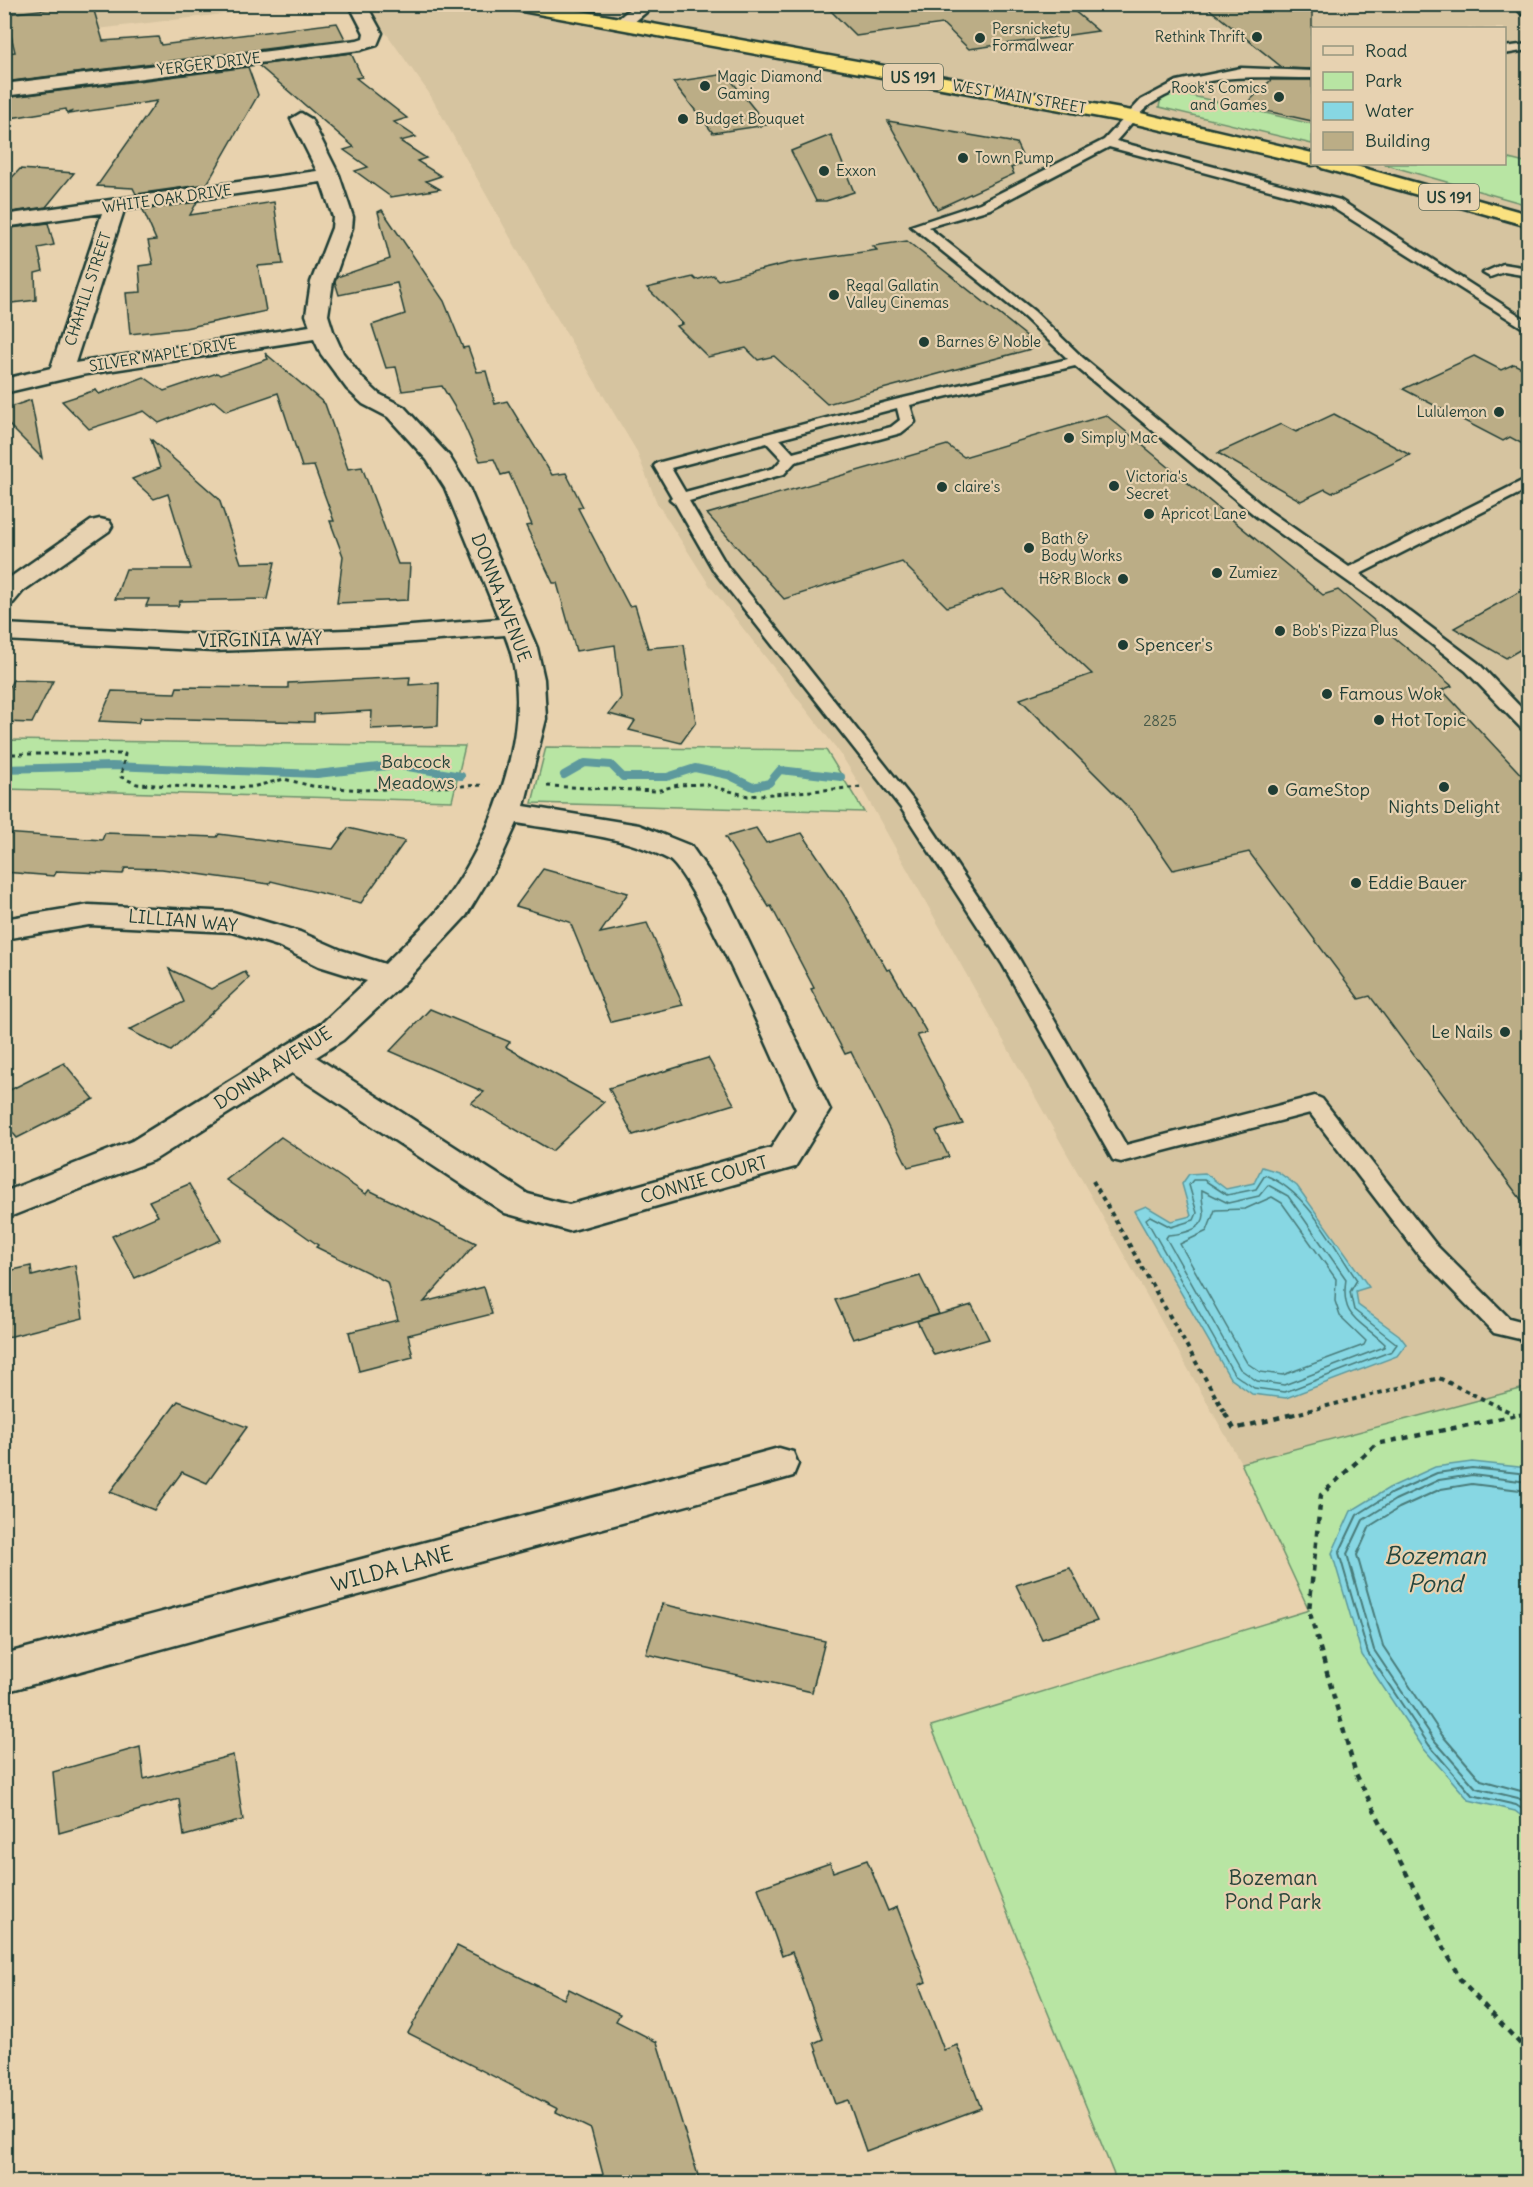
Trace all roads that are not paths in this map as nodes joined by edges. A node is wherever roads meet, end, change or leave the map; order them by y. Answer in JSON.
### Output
{"nodes":[{"id":1,"x":357,"y":4,"type":"edge"},
{"id":2,"x":511,"y":4,"type":"edge"},
{"id":3,"x":648,"y":4,"type":"edge"},
{"id":4,"x":1521,"y":4,"type":"edge"},
{"id":5,"x":1528,"y":10,"type":"edge"},
{"id":6,"x":621,"y":24,"type":"junction"},
{"id":7,"x":1528,"y":47,"type":"edge"},
{"id":8,"x":1506,"y":51,"type":"edge"},
{"id":9,"x":1311,"y":75,"type":"edge"},
{"id":10,"x":4,"y":90,"type":"edge"},
{"id":11,"x":1132,"y":117,"type":"junction"},
{"id":12,"x":301,"y":118,"type":"dead end"},
{"id":13,"x":1108,"y":143,"type":"junction"},
{"id":14,"x":1151,"y":156,"type":"junction"},
{"id":15,"x":1311,"y":159,"type":"edge"},
{"id":16,"x":1333,"y":165,"type":"edge"},
{"id":17,"x":1057,"y":170,"type":"junction"},
{"id":18,"x":329,"y":175,"type":"junction"},
{"id":19,"x":115,"y":206,"type":"junction"},
{"id":20,"x":1528,"y":220,"type":"edge"},
{"id":21,"x":4,"y":221,"type":"edge"},
{"id":22,"x":1528,"y":272,"type":"edge"},
{"id":23,"x":1490,"y":273,"type":"dead end"},
{"id":24,"x":1528,"y":327,"type":"edge"},
{"id":25,"x":322,"y":331,"type":"junction"},
{"id":26,"x":1078,"y":361,"type":"junction"},
{"id":27,"x":61,"y":372,"type":"junction"},
{"id":28,"x":4,"y":386,"type":"edge"},
{"id":29,"x":900,"y":403,"type":"junction"},
{"id":30,"x":770,"y":438,"type":"junction"},
{"id":31,"x":790,"y":459,"type":"junction"},
{"id":32,"x":1528,"y":483,"type":"edge"},
{"id":33,"x":678,"y":498,"type":"junction"},
{"id":34,"x":100,"y":526,"type":"dead end"},
{"id":35,"x":1348,"y":574,"type":"junction"},
{"id":36,"x":4,"y":598,"type":"edge"},
{"id":37,"x":516,"y":626,"type":"junction"},
{"id":38,"x":4,"y":632,"type":"edge"},
{"id":39,"x":1528,"y":724,"type":"edge"},
{"id":40,"x":508,"y":812,"type":"junction"},
{"id":41,"x":4,"y":929,"type":"edge"},
{"id":42,"x":391,"y":977,"type":"junction"},
{"id":43,"x":292,"y":1057,"type":"junction"},
{"id":44,"x":4,"y":1206,"type":"edge"},
{"id":45,"x":1528,"y":1332,"type":"edge"},
{"id":46,"x":779,"y":1464,"type":"dead end"},
{"id":47,"x":4,"y":1673,"type":"edge"}],
"edges":[{"from":1,"to":10,"type":"street","name":"YERGER DRIVE"},
{"from":2,"to":6,"type":"highway","name":"WEST MAIN STREET","number":"US 191"},
{"from":3,"to":6,"type":"street"},
{"from":4,"to":5,"type":"street"},
{"from":6,"to":11,"type":"highway","name":"WEST MAIN STREET","number":"US 191"},
{"from":7,"to":8,"type":"lane"},
{"from":9,"to":11,"type":"lane"},
{"from":11,"to":13,"type":"lane"},
{"from":11,"to":15,"type":"highway","name":"WEST MAIN STREET","number":"US 191"},
{"from":12,"to":18,"type":"street","name":"DONNA AVENUE"},
{"from":13,"to":14,"type":"lane"},
{"from":13,"to":17,"type":"lane"},
{"from":14,"to":17,"type":"lane"},
{"from":14,"to":24,"type":"lane"},
{"from":16,"to":20,"type":"highway","number":"US 191"},
{"from":17,"to":26,"type":"lane"},
{"from":18,"to":19,"type":"street","name":"WHITE OAK DRIVE"},
{"from":18,"to":25,"type":"street","name":"DONNA AVENUE"},
{"from":19,"to":21,"type":"street","name":"WHITE OAK DRIVE"},
{"from":19,"to":27,"type":"street","name":"CHAHILL STREET"},
{"from":22,"to":23,"type":"lane"},
{"from":25,"to":27,"type":"street","name":"SILVER MAPLE DRIVE"},
{"from":25,"to":37,"type":"street","name":"DONNA AVENUE"},
{"from":26,"to":29,"type":"lane"},
{"from":26,"to":35,"type":"lane"},
{"from":27,"to":28,"type":"street","name":"SILVER MAPLE DRIVE"},
{"from":29,"to":30,"type":"lane"},
{"from":29,"to":31,"type":"lane"},
{"from":30,"to":31,"type":"lane"},
{"from":30,"to":33,"type":"lane"},
{"from":31,"to":33,"type":"lane"},
{"from":32,"to":35,"type":"lane"},
{"from":33,"to":45,"type":"lane"},
{"from":34,"to":36,"type":"street"},
{"from":35,"to":39,"type":"lane"},
{"from":37,"to":38,"type":"street","name":"VIRGINIA WAY"},
{"from":37,"to":40,"type":"street","name":"DONNA AVENUE"},
{"from":40,"to":42,"type":"street","name":"DONNA AVENUE"},
{"from":40,"to":43,"type":"street","name":"CONNIE COURT"},
{"from":41,"to":42,"type":"street","name":"LILLIAN WAY"},
{"from":42,"to":43,"type":"street","name":"DONNA AVENUE"},
{"from":43,"to":44,"type":"street","name":"DONNA AVENUE"},
{"from":46,"to":47,"type":"street","name":"WILDA LANE"}]}
